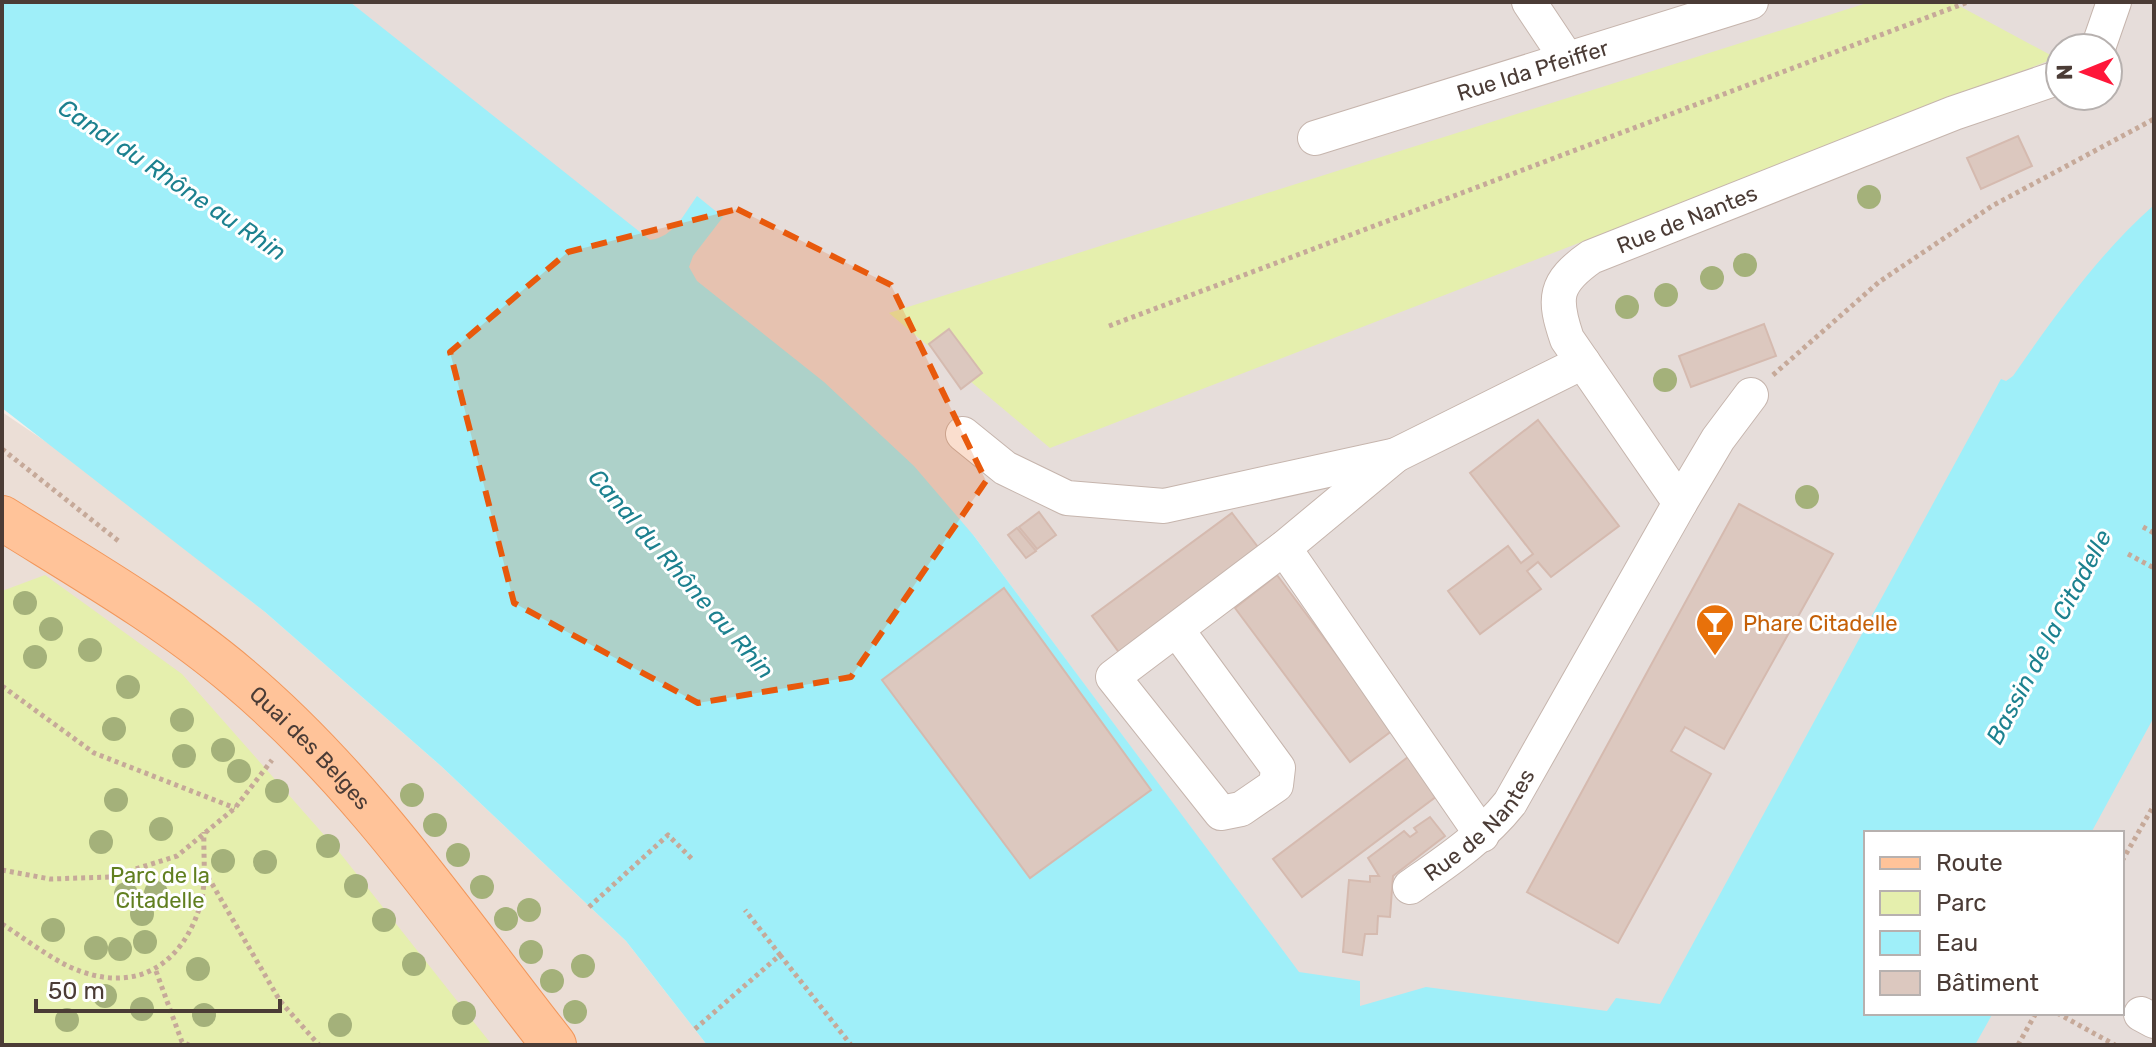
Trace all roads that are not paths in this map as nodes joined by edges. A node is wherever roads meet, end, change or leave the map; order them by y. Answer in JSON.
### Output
{"nodes":[{"id":1,"x":1529,"y":2,"type":"edge"},
{"id":2,"x":1751,"y":2,"type":"edge"},
{"id":3,"x":2114,"y":2,"type":"edge"},
{"id":4,"x":2104,"y":32,"type":"edge"},
{"id":5,"x":1567,"y":59,"type":"junction"},
{"id":6,"x":2044,"y":82,"type":"edge"},
{"id":7,"x":1315,"y":138,"type":"dead end"},
{"id":8,"x":1583,"y":362,"type":"junction"},
{"id":9,"x":1751,"y":395,"type":"road end"},
{"id":10,"x":963,"y":434,"type":"dead end"},
{"id":11,"x":1396,"y":455,"type":"junction"},
{"id":12,"x":1680,"y":503,"type":"junction"},
{"id":13,"x":2,"y":518,"type":"edge"},
{"id":14,"x":1284,"y":548,"type":"junction"},
{"id":15,"x":1177,"y":630,"type":"junction"},
{"id":16,"x":1482,"y":835,"type":"junction"},
{"id":17,"x":1410,"y":887,"type":"dead end"},
{"id":18,"x":554,"y":1045,"type":"edge"}],
"edges":[{"from":1,"to":5,"type":"street"},
{"from":2,"to":5,"type":"street","name":"Rue Ida Pfeiffer"},
{"from":3,"to":4,"type":"street"},
{"from":5,"to":7,"type":"street","name":"Rue Ida Pfeiffer"},
{"from":6,"to":8,"type":"street","name":"Rue de Nantes"},
{"from":8,"to":11,"type":"street"},
{"from":8,"to":12,"type":"street","name":"Rue de Nantes"},
{"from":9,"to":12,"type":"street","name":"Rue de Nantes"},
{"from":10,"to":11,"type":"street"},
{"from":11,"to":14,"type":"street"},
{"from":12,"to":16,"type":"street","name":"Rue de Nantes"},
{"from":13,"to":18,"type":"main road","name":"Quai des Belges"},
{"from":14,"to":15,"type":"street"},
{"from":14,"to":16,"type":"street"},
{"from":15,"to":15,"type":"street"},
{"from":16,"to":17,"type":"street","name":"Rue de Nantes"}]}
